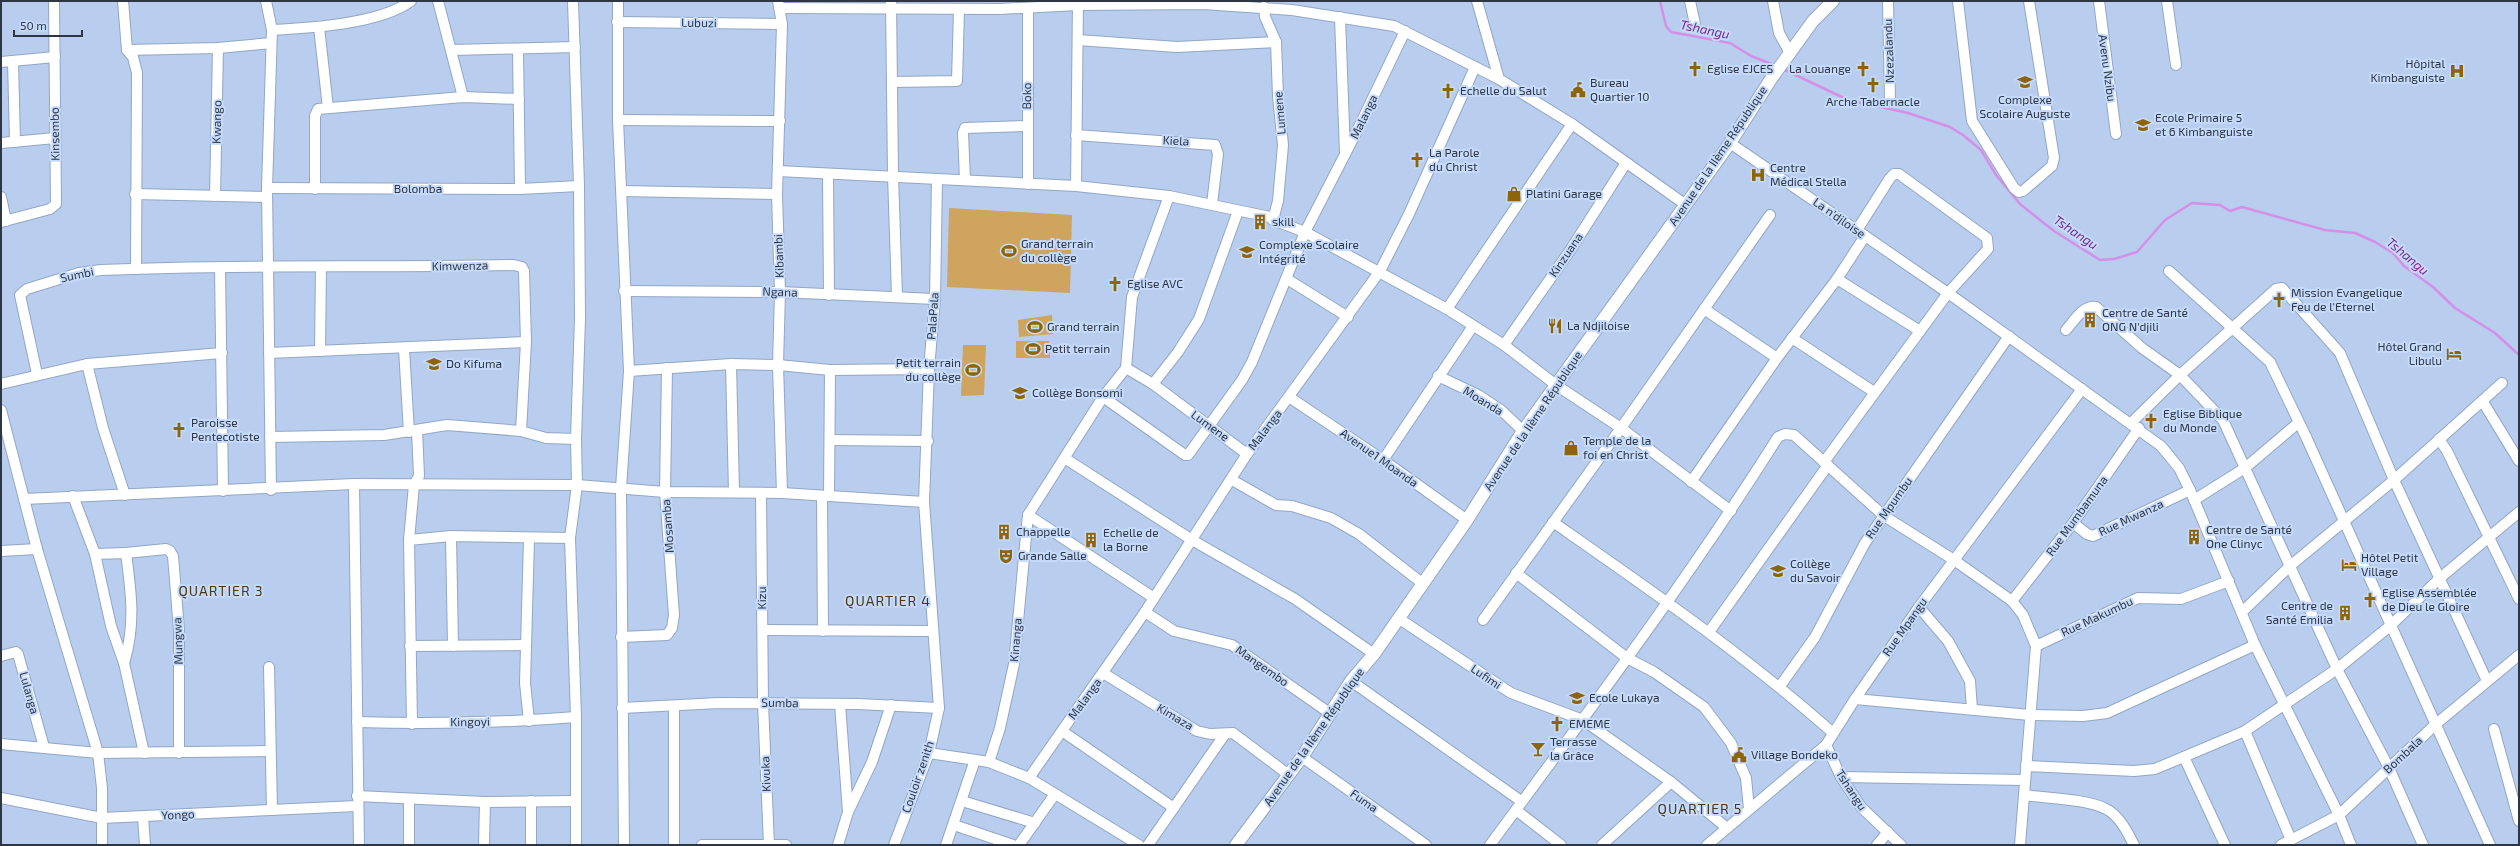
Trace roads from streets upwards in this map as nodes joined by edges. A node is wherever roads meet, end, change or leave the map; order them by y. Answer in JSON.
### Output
{"nodes":[{"id":1,"x":54,"y":1,"type":"edge"},
{"id":2,"x":123,"y":1,"type":"edge"},
{"id":3,"x":266,"y":1,"type":"edge"},
{"id":4,"x":411,"y":1,"type":"edge"},
{"id":5,"x":438,"y":1,"type":"edge"},
{"id":6,"x":573,"y":1,"type":"edge"},
{"id":7,"x":618,"y":1,"type":"edge"},
{"id":8,"x":1477,"y":1,"type":"edge"},
{"id":9,"x":1690,"y":1,"type":"edge"},
{"id":10,"x":1773,"y":1,"type":"edge"},
{"id":11,"x":1833,"y":1,"type":"edge"},
{"id":12,"x":1888,"y":1,"type":"edge"},
{"id":13,"x":1958,"y":1,"type":"edge"},
{"id":14,"x":2029,"y":1,"type":"edge"},
{"id":15,"x":2098,"y":1,"type":"edge"},
{"id":16,"x":2167,"y":1,"type":"edge"},
{"id":17,"x":1078,"y":3,"type":"edge"},
{"id":18,"x":1202,"y":3,"type":"edge"},
{"id":19,"x":820,"y":4,"type":"edge"},
{"id":20,"x":779,"y":5,"type":"edge"},
{"id":21,"x":891,"y":5,"type":"edge"},
{"id":22,"x":999,"y":5,"type":"edge"},
{"id":23,"x":1293,"y":5,"type":"edge"},
{"id":24,"x":1264,"y":7,"type":"junction"},
{"id":25,"x":1028,"y":8,"type":"junction"},
{"id":26,"x":959,"y":9,"type":"junction"},
{"id":27,"x":1340,"y":18,"type":"junction"},
{"id":28,"x":617,"y":22,"type":"junction"},
{"id":29,"x":782,"y":24,"type":"junction"},
{"id":30,"x":1695,"y":24,"type":"dead end"},
{"id":31,"x":319,"y":27,"type":"junction"},
{"id":32,"x":272,"y":30,"type":"junction"},
{"id":33,"x":1405,"y":31,"type":"junction"},
{"id":34,"x":1078,"y":40,"type":"junction"},
{"id":35,"x":1276,"y":42,"type":"junction"},
{"id":36,"x":271,"y":43,"type":"junction"},
{"id":37,"x":575,"y":47,"type":"junction"},
{"id":38,"x":218,"y":48,"type":"junction"},
{"id":39,"x":518,"y":49,"type":"junction"},
{"id":40,"x":127,"y":50,"type":"junction"},
{"id":41,"x":452,"y":50,"type":"junction"},
{"id":42,"x":1790,"y":54,"type":"junction"},
{"id":43,"x":55,"y":57,"type":"junction"},
{"id":44,"x":13,"y":61,"type":"junction"},
{"id":45,"x":1,"y":62,"type":"edge"},
{"id":46,"x":2176,"y":65,"type":"dead end"},
{"id":47,"x":1475,"y":67,"type":"junction"},
{"id":48,"x":1499,"y":79,"type":"junction"},
{"id":49,"x":893,"y":82,"type":"junction"},
{"id":50,"x":463,"y":97,"type":"junction"},
{"id":51,"x":519,"y":99,"type":"junction"},
{"id":52,"x":1890,"y":101,"type":"dead end"},
{"id":53,"x":328,"y":108,"type":"junction"},
{"id":54,"x":618,"y":120,"type":"junction"},
{"id":55,"x":780,"y":121,"type":"junction"},
{"id":56,"x":1572,"y":124,"type":"junction"},
{"id":57,"x":1026,"y":126,"type":"junction"},
{"id":58,"x":2116,"y":134,"type":"dead end"},
{"id":59,"x":1076,"y":135,"type":"junction"},
{"id":60,"x":55,"y":138,"type":"junction"},
{"id":61,"x":15,"y":142,"type":"junction"},
{"id":62,"x":1,"y":143,"type":"edge"},
{"id":63,"x":1730,"y":143,"type":"junction"},
{"id":64,"x":1346,"y":154,"type":"junction"},
{"id":65,"x":1626,"y":163,"type":"junction"},
{"id":66,"x":778,"y":171,"type":"junction"},
{"id":67,"x":828,"y":174,"type":"junction"},
{"id":68,"x":893,"y":175,"type":"junction"},
{"id":69,"x":937,"y":179,"type":"junction"},
{"id":70,"x":965,"y":180,"type":"junction"},
{"id":71,"x":1028,"y":184,"type":"junction"},
{"id":72,"x":579,"y":186,"type":"junction"},
{"id":73,"x":1076,"y":186,"type":"junction"},
{"id":74,"x":315,"y":189,"type":"junction"},
{"id":75,"x":520,"y":189,"type":"junction"},
{"id":76,"x":622,"y":191,"type":"junction"},
{"id":77,"x":267,"y":192,"type":"junction"},
{"id":78,"x":135,"y":194,"type":"junction"},
{"id":79,"x":777,"y":194,"type":"junction"},
{"id":80,"x":215,"y":196,"type":"junction"},
{"id":81,"x":1169,"y":196,"type":"junction"},
{"id":82,"x":1,"y":197,"type":"edge"},
{"id":83,"x":1212,"y":204,"type":"junction"},
{"id":84,"x":1686,"y":205,"type":"junction"},
{"id":85,"x":1238,"y":211,"type":"junction"},
{"id":86,"x":1770,"y":215,"type":"dead end"},
{"id":87,"x":1273,"y":220,"type":"junction"},
{"id":88,"x":4,"y":222,"type":"edge"},
{"id":89,"x":1305,"y":232,"type":"junction"},
{"id":90,"x":1861,"y":233,"type":"junction"},
{"id":91,"x":267,"y":265,"type":"junction"},
{"id":92,"x":220,"y":267,"type":"junction"},
{"id":93,"x":321,"y":267,"type":"junction"},
{"id":94,"x":136,"y":269,"type":"junction"},
{"id":95,"x":1380,"y":271,"type":"junction"},
{"id":96,"x":2169,"y":271,"type":"dead end"},
{"id":97,"x":1287,"y":279,"type":"junction"},
{"id":98,"x":1837,"y":279,"type":"junction"},
{"id":99,"x":624,"y":291,"type":"junction"},
{"id":100,"x":780,"y":292,"type":"junction"},
{"id":101,"x":1948,"y":293,"type":"junction"},
{"id":102,"x":830,"y":295,"type":"junction"},
{"id":103,"x":897,"y":296,"type":"junction"},
{"id":104,"x":935,"y":299,"type":"junction"},
{"id":105,"x":1447,"y":309,"type":"junction"},
{"id":106,"x":1704,"y":309,"type":"junction"},
{"id":107,"x":1348,"y":317,"type":"junction"},
{"id":108,"x":1473,"y":326,"type":"junction"},
{"id":109,"x":2232,"y":329,"type":"junction"},
{"id":110,"x":2066,"y":330,"type":"dead end"},
{"id":111,"x":1920,"y":331,"type":"junction"},
{"id":112,"x":2009,"y":336,"type":"junction"},
{"id":113,"x":1792,"y":338,"type":"junction"},
{"id":114,"x":526,"y":342,"type":"junction"},
{"id":115,"x":1504,"y":345,"type":"junction"},
{"id":116,"x":404,"y":349,"type":"junction"},
{"id":117,"x":320,"y":351,"type":"junction"},
{"id":118,"x":222,"y":353,"type":"junction"},
{"id":119,"x":269,"y":353,"type":"junction"},
{"id":120,"x":1777,"y":358,"type":"junction"},
{"id":121,"x":87,"y":364,"type":"junction"},
{"id":122,"x":731,"y":364,"type":"junction"},
{"id":123,"x":778,"y":365,"type":"junction"},
{"id":124,"x":667,"y":368,"type":"junction"},
{"id":125,"x":1126,"y":368,"type":"junction"},
{"id":126,"x":929,"y":369,"type":"junction"},
{"id":127,"x":830,"y":370,"type":"junction"},
{"id":128,"x":628,"y":372,"type":"junction"},
{"id":129,"x":37,"y":374,"type":"junction"},
{"id":130,"x":2180,"y":375,"type":"junction"},
{"id":131,"x":1438,"y":376,"type":"junction"},
{"id":132,"x":2502,"y":383,"type":"dead end"},
{"id":133,"x":1,"y":384,"type":"edge"},
{"id":134,"x":1153,"y":384,"type":"junction"},
{"id":135,"x":1556,"y":385,"type":"junction"},
{"id":136,"x":2082,"y":389,"type":"junction"},
{"id":137,"x":1874,"y":392,"type":"junction"},
{"id":138,"x":1104,"y":397,"type":"junction"},
{"id":139,"x":1290,"y":397,"type":"junction"},
{"id":140,"x":2483,"y":402,"type":"junction"},
{"id":141,"x":1,"y":410,"type":"edge"},
{"id":142,"x":3,"y":423,"type":"edge"},
{"id":143,"x":2298,"y":423,"type":"junction"},
{"id":144,"x":1208,"y":426,"type":"junction"},
{"id":145,"x":2135,"y":426,"type":"junction"},
{"id":146,"x":1621,"y":428,"type":"junction"},
{"id":147,"x":413,"y":431,"type":"junction"},
{"id":148,"x":521,"y":431,"type":"junction"},
{"id":149,"x":1523,"y":431,"type":"junction"},
{"id":150,"x":270,"y":437,"type":"junction"},
{"id":151,"x":2439,"y":439,"type":"junction"},
{"id":152,"x":576,"y":440,"type":"junction"},
{"id":153,"x":830,"y":440,"type":"junction"},
{"id":154,"x":928,"y":441,"type":"junction"},
{"id":155,"x":1247,"y":454,"type":"junction"},
{"id":156,"x":1066,"y":459,"type":"junction"},
{"id":157,"x":1383,"y":460,"type":"junction"},
{"id":158,"x":2519,"y":461,"type":"edge"},
{"id":159,"x":1826,"y":463,"type":"junction"},
{"id":160,"x":2245,"y":468,"type":"junction"},
{"id":161,"x":1232,"y":480,"type":"junction"},
{"id":162,"x":2394,"y":480,"type":"junction"},
{"id":163,"x":1691,"y":482,"type":"junction"},
{"id":164,"x":354,"y":484,"type":"junction"},
{"id":165,"x":414,"y":485,"type":"junction"},
{"id":166,"x":577,"y":485,"type":"junction"},
{"id":167,"x":621,"y":488,"type":"junction"},
{"id":168,"x":271,"y":490,"type":"junction"},
{"id":169,"x":2190,"y":490,"type":"junction"},
{"id":170,"x":223,"y":491,"type":"junction"},
{"id":171,"x":665,"y":492,"type":"junction"},
{"id":172,"x":734,"y":492,"type":"junction"},
{"id":173,"x":761,"y":493,"type":"junction"},
{"id":174,"x":782,"y":493,"type":"junction"},
{"id":175,"x":125,"y":495,"type":"junction"},
{"id":176,"x":73,"y":496,"type":"junction"},
{"id":177,"x":826,"y":496,"type":"junction"},
{"id":178,"x":24,"y":499,"type":"junction"},
{"id":179,"x":2194,"y":500,"type":"junction"},
{"id":180,"x":924,"y":502,"type":"junction"},
{"id":181,"x":1731,"y":511,"type":"junction"},
{"id":182,"x":2519,"y":512,"type":"edge"},
{"id":183,"x":1028,"y":514,"type":"junction"},
{"id":184,"x":1884,"y":516,"type":"junction"},
{"id":185,"x":1467,"y":520,"type":"junction"},
{"id":186,"x":2344,"y":520,"type":"junction"},
{"id":187,"x":1553,"y":522,"type":"junction"},
{"id":188,"x":2073,"y":523,"type":"junction"},
{"id":189,"x":451,"y":536,"type":"junction"},
{"id":190,"x":2490,"y":536,"type":"junction"},
{"id":191,"x":570,"y":538,"type":"junction"},
{"id":192,"x":529,"y":539,"type":"junction"},
{"id":193,"x":409,"y":540,"type":"junction"},
{"id":194,"x":1192,"y":540,"type":"junction"},
{"id":195,"x":37,"y":549,"type":"junction"},
{"id":196,"x":1,"y":552,"type":"edge"},
{"id":197,"x":126,"y":553,"type":"junction"},
{"id":198,"x":95,"y":554,"type":"junction"},
{"id":199,"x":1954,"y":560,"type":"junction"},
{"id":200,"x":2290,"y":566,"type":"junction"},
{"id":201,"x":1516,"y":573,"type":"junction"},
{"id":202,"x":2440,"y":578,"type":"junction"},
{"id":203,"x":2229,"y":581,"type":"junction"},
{"id":204,"x":1422,"y":583,"type":"junction"},
{"id":205,"x":1154,"y":598,"type":"junction"},
{"id":206,"x":2519,"y":599,"type":"edge"},
{"id":207,"x":1667,"y":601,"type":"junction"},
{"id":208,"x":2012,"y":601,"type":"junction"},
{"id":209,"x":1919,"y":607,"type":"junction"},
{"id":210,"x":1145,"y":612,"type":"junction"},
{"id":211,"x":2242,"y":612,"type":"junction"},
{"id":212,"x":1398,"y":618,"type":"junction"},
{"id":213,"x":1483,"y":620,"type":"dead end"},
{"id":214,"x":2390,"y":626,"type":"junction"},
{"id":215,"x":762,"y":630,"type":"junction"},
{"id":216,"x":823,"y":631,"type":"junction"},
{"id":217,"x":933,"y":631,"type":"junction"},
{"id":218,"x":1709,"y":632,"type":"junction"},
{"id":219,"x":621,"y":637,"type":"junction"},
{"id":220,"x":526,"y":645,"type":"junction"},
{"id":221,"x":2255,"y":645,"type":"junction"},
{"id":222,"x":410,"y":646,"type":"junction"},
{"id":223,"x":453,"y":646,"type":"junction"},
{"id":224,"x":2036,"y":646,"type":"junction"},
{"id":225,"x":2,"y":653,"type":"edge"},
{"id":226,"x":1374,"y":654,"type":"junction"},
{"id":227,"x":2519,"y":655,"type":"edge"},
{"id":228,"x":1627,"y":658,"type":"junction"},
{"id":229,"x":124,"y":663,"type":"junction"},
{"id":230,"x":269,"y":667,"type":"dead end"},
{"id":231,"x":2337,"y":669,"type":"junction"},
{"id":232,"x":1103,"y":673,"type":"junction"},
{"id":233,"x":1351,"y":681,"type":"junction"},
{"id":234,"x":2487,"y":681,"type":"junction"},
{"id":235,"x":1780,"y":686,"type":"junction"},
{"id":236,"x":1855,"y":699,"type":"junction"},
{"id":237,"x":763,"y":703,"type":"junction"},
{"id":238,"x":840,"y":704,"type":"junction"},
{"id":239,"x":891,"y":705,"type":"junction"},
{"id":240,"x":674,"y":706,"type":"junction"},
{"id":241,"x":2285,"y":706,"type":"junction"},
{"id":242,"x":622,"y":708,"type":"junction"},
{"id":243,"x":939,"y":708,"type":"junction"},
{"id":244,"x":1972,"y":709,"type":"junction"},
{"id":245,"x":1331,"y":714,"type":"junction"},
{"id":246,"x":2030,"y":715,"type":"junction"},
{"id":247,"x":576,"y":717,"type":"junction"},
{"id":248,"x":1583,"y":720,"type":"junction"},
{"id":249,"x":528,"y":721,"type":"junction"},
{"id":250,"x":357,"y":722,"type":"junction"},
{"id":251,"x":412,"y":724,"type":"junction"},
{"id":252,"x":2436,"y":724,"type":"junction"},
{"id":253,"x":2494,"y":729,"type":"dead end"},
{"id":254,"x":1062,"y":731,"type":"junction"},
{"id":255,"x":2245,"y":731,"type":"junction"},
{"id":256,"x":1833,"y":732,"type":"junction"},
{"id":257,"x":1225,"y":734,"type":"junction"},
{"id":258,"x":1,"y":744,"type":"edge"},
{"id":259,"x":1826,"y":746,"type":"junction"},
{"id":260,"x":44,"y":747,"type":"junction"},
{"id":261,"x":270,"y":751,"type":"junction"},
{"id":262,"x":929,"y":752,"type":"junction"},
{"id":263,"x":98,"y":753,"type":"junction"},
{"id":264,"x":144,"y":753,"type":"junction"},
{"id":265,"x":179,"y":753,"type":"junction"},
{"id":266,"x":1302,"y":757,"type":"junction"},
{"id":267,"x":2184,"y":757,"type":"junction"},
{"id":268,"x":975,"y":760,"type":"junction"},
{"id":269,"x":989,"y":762,"type":"junction"},
{"id":270,"x":2026,"y":766,"type":"junction"},
{"id":271,"x":2389,"y":768,"type":"junction"},
{"id":272,"x":1289,"y":775,"type":"junction"},
{"id":273,"x":1841,"y":777,"type":"junction"},
{"id":274,"x":1029,"y":778,"type":"junction"},
{"id":275,"x":2025,"y":780,"type":"junction"},
{"id":276,"x":1671,"y":782,"type":"junction"},
{"id":277,"x":1055,"y":794,"type":"junction"},
{"id":278,"x":2024,"y":795,"type":"junction"},
{"id":279,"x":1,"y":798,"type":"edge"},
{"id":280,"x":409,"y":799,"type":"junction"},
{"id":281,"x":357,"y":801,"type":"junction"},
{"id":282,"x":531,"y":801,"type":"junction"},
{"id":283,"x":575,"y":801,"type":"junction"},
{"id":284,"x":962,"y":801,"type":"junction"},
{"id":285,"x":1521,"y":801,"type":"junction"},
{"id":286,"x":485,"y":802,"type":"junction"},
{"id":287,"x":1174,"y":808,"type":"junction"},
{"id":288,"x":1749,"y":809,"type":"junction"},
{"id":289,"x":272,"y":810,"type":"junction"},
{"id":290,"x":1516,"y":810,"type":"junction"},
{"id":291,"x":848,"y":812,"type":"junction"},
{"id":292,"x":2339,"y":815,"type":"junction"},
{"id":293,"x":143,"y":817,"type":"junction"},
{"id":294,"x":102,"y":818,"type":"junction"},
{"id":295,"x":2519,"y":821,"type":"edge"},
{"id":296,"x":1035,"y":822,"type":"junction"},
{"id":297,"x":954,"y":826,"type":"junction"},
{"id":298,"x":1727,"y":828,"type":"junction"},
{"id":299,"x":1888,"y":832,"type":"junction"},
{"id":300,"x":2291,"y":840,"type":"junction"},
{"id":301,"x":769,"y":844,"type":"edge"},
{"id":302,"x":1559,"y":844,"type":"edge"},
{"id":303,"x":102,"y":845,"type":"edge"},
{"id":304,"x":145,"y":845,"type":"edge"},
{"id":305,"x":358,"y":845,"type":"edge"},
{"id":306,"x":409,"y":845,"type":"edge"},
{"id":307,"x":484,"y":845,"type":"edge"},
{"id":308,"x":531,"y":845,"type":"edge"},
{"id":309,"x":576,"y":845,"type":"edge"},
{"id":310,"x":624,"y":845,"type":"edge"},
{"id":311,"x":674,"y":845,"type":"edge"},
{"id":312,"x":702,"y":845,"type":"edge"},
{"id":313,"x":786,"y":845,"type":"edge"},
{"id":314,"x":838,"y":845,"type":"edge"},
{"id":315,"x":894,"y":845,"type":"edge"},
{"id":316,"x":946,"y":845,"type":"edge"},
{"id":317,"x":1013,"y":845,"type":"edge"},
{"id":318,"x":1019,"y":845,"type":"edge"},
{"id":319,"x":1139,"y":845,"type":"edge"},
{"id":320,"x":1148,"y":845,"type":"edge"},
{"id":321,"x":1236,"y":845,"type":"edge"},
{"id":322,"x":1426,"y":845,"type":"edge"},
{"id":323,"x":1490,"y":845,"type":"edge"},
{"id":324,"x":1602,"y":845,"type":"edge"},
{"id":325,"x":1707,"y":845,"type":"edge"},
{"id":326,"x":1876,"y":845,"type":"edge"},
{"id":327,"x":1901,"y":845,"type":"edge"},
{"id":328,"x":2020,"y":845,"type":"edge"},
{"id":329,"x":2134,"y":845,"type":"edge"},
{"id":330,"x":2225,"y":845,"type":"edge"},
{"id":331,"x":2281,"y":845,"type":"edge"},
{"id":332,"x":2351,"y":845,"type":"edge"},
{"id":333,"x":2423,"y":845,"type":"edge"},
{"id":334,"x":2490,"y":845,"type":"edge"}],
"edges":[{"from":1,"to":43,"type":"street","name":"Kinsembo"},
{"from":2,"to":40,"type":"street"},
{"from":3,"to":32,"type":"street"},
{"from":4,"to":31,"type":"street"},
{"from":5,"to":41,"type":"street"},
{"from":6,"to":37,"type":"street"},
{"from":7,"to":28,"type":"street"},
{"from":8,"to":48,"type":"street"},
{"from":9,"to":30,"type":"street"},
{"from":10,"to":42,"type":"street"},
{"from":11,"to":42,"type":"street","name":"Avenue de la IIème République"},
{"from":12,"to":52,"type":"street","name":"Nzezalandu"},
{"from":13,"to":14,"type":"street"},
{"from":15,"to":58,"type":"street","name":"Avenu Nzibu"},
{"from":16,"to":46,"type":"street"},
{"from":17,"to":18,"type":"street"},
{"from":17,"to":25,"type":"street"},
{"from":17,"to":34,"type":"street"},
{"from":18,"to":24,"type":"street"},
{"from":19,"to":20,"type":"street"},
{"from":19,"to":21,"type":"street"},
{"from":20,"to":29,"type":"street"},
{"from":21,"to":26,"type":"street"},
{"from":21,"to":49,"type":"street"},
{"from":22,"to":25,"type":"street"},
{"from":22,"to":26,"type":"street"},
{"from":23,"to":24,"type":"street"},
{"from":23,"to":27,"type":"street"},
{"from":24,"to":35,"type":"street","name":"Lumene"},
{"from":25,"to":57,"type":"street","name":"Boko"},
{"from":26,"to":49,"type":"street"},
{"from":27,"to":33,"type":"street"},
{"from":27,"to":64,"type":"street"},
{"from":28,"to":29,"type":"street","name":"Lubuzi"},
{"from":28,"to":54,"type":"street"},
{"from":29,"to":55,"type":"street"},
{"from":31,"to":32,"type":"street"},
{"from":31,"to":53,"type":"street"},
{"from":32,"to":36,"type":"street"},
{"from":33,"to":47,"type":"street"},
{"from":33,"to":64,"type":"street","name":"Malanga"},
{"from":34,"to":35,"type":"street"},
{"from":34,"to":59,"type":"street"},
{"from":35,"to":87,"type":"street","name":"Lumene"},
{"from":36,"to":38,"type":"street"},
{"from":36,"to":77,"type":"street"},
{"from":37,"to":39,"type":"street"},
{"from":37,"to":72,"type":"street"},
{"from":38,"to":40,"type":"street"},
{"from":38,"to":80,"type":"street","name":"Kwango"},
{"from":39,"to":41,"type":"street"},
{"from":39,"to":51,"type":"street"},
{"from":40,"to":78,"type":"street"},
{"from":41,"to":50,"type":"street"},
{"from":42,"to":63,"type":"street","name":"Avenue de la IIème République"},
{"from":43,"to":44,"type":"street"},
{"from":43,"to":60,"type":"street","name":"Kinsembo"},
{"from":44,"to":45,"type":"street"},
{"from":44,"to":61,"type":"street"},
{"from":47,"to":48,"type":"street"},
{"from":47,"to":95,"type":"street","name":"Malanga"},
{"from":48,"to":56,"type":"street"},
{"from":49,"to":68,"type":"street"},
{"from":50,"to":51,"type":"street"},
{"from":50,"to":53,"type":"street"},
{"from":51,"to":75,"type":"street"},
{"from":53,"to":74,"type":"street"},
{"from":54,"to":55,"type":"street"},
{"from":54,"to":76,"type":"street"},
{"from":55,"to":66,"type":"street"},
{"from":56,"to":65,"type":"street"},
{"from":56,"to":105,"type":"street"},
{"from":57,"to":70,"type":"street"},
{"from":57,"to":71,"type":"street","name":"Boko"},
{"from":59,"to":73,"type":"street"},
{"from":59,"to":83,"type":"street","name":"Kiela"},
{"from":60,"to":61,"type":"street"},
{"from":60,"to":88,"type":"street","name":"Kinsembo"},
{"from":61,"to":62,"type":"street"},
{"from":63,"to":84,"type":"street","name":"Avenue de la IIème République"},
{"from":63,"to":90,"type":"street","name":"La n'djloise"},
{"from":64,"to":89,"type":"street","name":"Malanga"},
{"from":65,"to":84,"type":"street"},
{"from":65,"to":115,"type":"street","name":"Kinzuana"},
{"from":66,"to":67,"type":"street"},
{"from":66,"to":79,"type":"street","name":"Kibambi"},
{"from":67,"to":68,"type":"street"},
{"from":67,"to":102,"type":"street"},
{"from":68,"to":69,"type":"street"},
{"from":68,"to":103,"type":"street"},
{"from":69,"to":70,"type":"street"},
{"from":69,"to":104,"type":"street","name":"PalaPala"},
{"from":70,"to":71,"type":"street"},
{"from":71,"to":73,"type":"street"},
{"from":72,"to":75,"type":"street","name":"Bolomba"},
{"from":72,"to":152,"type":"street"},
{"from":73,"to":81,"type":"street"},
{"from":74,"to":75,"type":"street","name":"Bolomba"},
{"from":74,"to":77,"type":"street","name":"Bolomba"},
{"from":76,"to":79,"type":"street"},
{"from":76,"to":99,"type":"street"},
{"from":77,"to":80,"type":"street"},
{"from":77,"to":91,"type":"street"},
{"from":78,"to":80,"type":"street"},
{"from":78,"to":94,"type":"street"},
{"from":79,"to":100,"type":"street","name":"Kibambi"},
{"from":81,"to":83,"type":"street"},
{"from":81,"to":125,"type":"street"},
{"from":82,"to":88,"type":"street"},
{"from":83,"to":85,"type":"street"},
{"from":84,"to":135,"type":"street","name":"Avenue de la IIème République"},
{"from":85,"to":87,"type":"street"},
{"from":85,"to":134,"type":"street"},
{"from":86,"to":106,"type":"street"},
{"from":87,"to":89,"type":"street"},
{"from":89,"to":95,"type":"street"},
{"from":89,"to":97,"type":"street","name":"Malanga"},
{"from":90,"to":98,"type":"street"},
{"from":90,"to":101,"type":"street","name":"La n'djloise"},
{"from":90,"to":101,"type":"street"},
{"from":91,"to":92,"type":"street","name":"Sumbi"},
{"from":91,"to":93,"type":"street","name":"Kimwenza"},
{"from":91,"to":119,"type":"street"},
{"from":92,"to":94,"type":"street","name":"Sumbi"},
{"from":92,"to":118,"type":"street"},
{"from":93,"to":114,"type":"street","name":"Kimwenza"},
{"from":93,"to":117,"type":"street"},
{"from":94,"to":129,"type":"street","name":"Sumbi"},
{"from":95,"to":105,"type":"street"},
{"from":95,"to":107,"type":"street","name":"Malanga"},
{"from":96,"to":109,"type":"street"},
{"from":97,"to":107,"type":"street"},
{"from":97,"to":144,"type":"street","name":"Malanga"},
{"from":98,"to":111,"type":"street"},
{"from":98,"to":113,"type":"street"},
{"from":99,"to":100,"type":"street","name":"Ngana"},
{"from":99,"to":128,"type":"street"},
{"from":100,"to":102,"type":"street","name":"Ngana"},
{"from":100,"to":123,"type":"street","name":"Kibambi"},
{"from":101,"to":111,"type":"street"},
{"from":101,"to":112,"type":"street","name":"La n'djloise"},
{"from":102,"to":103,"type":"street","name":"Ngana"},
{"from":103,"to":104,"type":"street","name":"Ngana"},
{"from":104,"to":126,"type":"street","name":"PalaPala"},
{"from":105,"to":108,"type":"street"},
{"from":106,"to":120,"type":"street"},
{"from":106,"to":146,"type":"street"},
{"from":107,"to":139,"type":"street","name":"Malanga"},
{"from":108,"to":115,"type":"street"},
{"from":108,"to":131,"type":"street"},
{"from":109,"to":130,"type":"street","name":"Rue Mumbamuna"},
{"from":109,"to":143,"type":"street"},
{"from":109,"to":162,"type":"street","name":"Rue Mumbamuna"},
{"from":110,"to":130,"type":"street"},
{"from":111,"to":137,"type":"street"},
{"from":112,"to":136,"type":"street","name":"La n'djloise"},
{"from":112,"to":184,"type":"street","name":"Rue Mpumbu"},
{"from":113,"to":120,"type":"street"},
{"from":113,"to":137,"type":"street"},
{"from":114,"to":116,"type":"street"},
{"from":114,"to":148,"type":"street","name":"Kimwenza"},
{"from":115,"to":135,"type":"street"},
{"from":116,"to":117,"type":"street"},
{"from":116,"to":147,"type":"street"},
{"from":117,"to":119,"type":"street"},
{"from":118,"to":121,"type":"street"},
{"from":118,"to":170,"type":"street"},
{"from":119,"to":150,"type":"street"},
{"from":120,"to":163,"type":"street"},
{"from":121,"to":129,"type":"street"},
{"from":121,"to":175,"type":"street"},
{"from":122,"to":123,"type":"street"},
{"from":122,"to":124,"type":"street"},
{"from":122,"to":172,"type":"street"},
{"from":123,"to":127,"type":"street"},
{"from":123,"to":174,"type":"street"},
{"from":124,"to":128,"type":"street"},
{"from":124,"to":171,"type":"street","name":"Mosamba"},
{"from":125,"to":134,"type":"street","name":"Lumene"},
{"from":125,"to":138,"type":"street","name":"Kinanga"},
{"from":126,"to":127,"type":"street"},
{"from":126,"to":154,"type":"street","name":"PalaPala"},
{"from":127,"to":153,"type":"street"},
{"from":128,"to":167,"type":"street"},
{"from":129,"to":133,"type":"street"},
{"from":130,"to":145,"type":"street","name":"Rue Mumbamuna"},
{"from":130,"to":160,"type":"street"},
{"from":131,"to":149,"type":"street","name":"Moanda"},
{"from":131,"to":157,"type":"street"},
{"from":132,"to":140,"type":"street"},
{"from":134,"to":144,"type":"street","name":"Lumene"},
{"from":135,"to":146,"type":"street"},
{"from":135,"to":149,"type":"street","name":"Avenue de la IIème République"},
{"from":136,"to":145,"type":"street","name":"La n'djloise"},
{"from":136,"to":199,"type":"street","name":"Rue Mpangu"},
{"from":137,"to":159,"type":"street"},
{"from":138,"to":144,"type":"street","name":"Malanga"},
{"from":138,"to":156,"type":"street","name":"Kinanga"},
{"from":139,"to":155,"type":"street","name":"Malanga"},
{"from":139,"to":157,"type":"street","name":"Avenue1 Moanda"},
{"from":140,"to":151,"type":"street"},
{"from":140,"to":158,"type":"street"},
{"from":141,"to":142,"type":"street"},
{"from":142,"to":178,"type":"street"},
{"from":143,"to":160,"type":"street"},
{"from":143,"to":186,"type":"street"},
{"from":144,"to":155,"type":"street","name":"Lumene"},
{"from":145,"to":169,"type":"street","name":"La n'djloise"},
{"from":145,"to":188,"type":"street","name":"Rue Mumbamuna"},
{"from":146,"to":163,"type":"street"},
{"from":146,"to":187,"type":"street"},
{"from":147,"to":148,"type":"street"},
{"from":147,"to":150,"type":"street"},
{"from":147,"to":165,"type":"street"},
{"from":148,"to":152,"type":"street"},
{"from":149,"to":185,"type":"street","name":"Avenue de la IIème République"},
{"from":150,"to":168,"type":"street"},
{"from":151,"to":162,"type":"street"},
{"from":151,"to":190,"type":"street"},
{"from":152,"to":166,"type":"street"},
{"from":153,"to":154,"type":"street"},
{"from":153,"to":177,"type":"street"},
{"from":154,"to":180,"type":"street","name":"PalaPala"},
{"from":155,"to":161,"type":"street","name":"Malanga"},
{"from":156,"to":183,"type":"street","name":"Kinanga"},
{"from":156,"to":194,"type":"street"},
{"from":157,"to":185,"type":"street","name":"Avenue1 Moanda"},
{"from":159,"to":181,"type":"street"},
{"from":159,"to":184,"type":"street"},
{"from":159,"to":218,"type":"street"},
{"from":160,"to":179,"type":"street"},
{"from":160,"to":200,"type":"street"},
{"from":161,"to":194,"type":"street","name":"Malanga"},
{"from":161,"to":204,"type":"street"},
{"from":162,"to":186,"type":"street"},
{"from":162,"to":202,"type":"street"},
{"from":163,"to":181,"type":"street"},
{"from":164,"to":165,"type":"street"},
{"from":164,"to":168,"type":"street"},
{"from":164,"to":250,"type":"street"},
{"from":165,"to":166,"type":"street"},
{"from":165,"to":193,"type":"street"},
{"from":166,"to":167,"type":"street"},
{"from":166,"to":191,"type":"street"},
{"from":167,"to":171,"type":"street"},
{"from":167,"to":219,"type":"street"},
{"from":168,"to":170,"type":"street"},
{"from":169,"to":179,"type":"street","name":"La n'djloise"},
{"from":169,"to":188,"type":"street","name":"Rue Mwanza"},
{"from":170,"to":175,"type":"street"},
{"from":171,"to":172,"type":"street"},
{"from":171,"to":219,"type":"street","name":"Mosamba"},
{"from":172,"to":173,"type":"street"},
{"from":173,"to":174,"type":"street"},
{"from":173,"to":215,"type":"street","name":"Kizu"},
{"from":174,"to":177,"type":"street"},
{"from":175,"to":176,"type":"street"},
{"from":176,"to":178,"type":"street"},
{"from":176,"to":198,"type":"street"},
{"from":177,"to":180,"type":"street"},
{"from":177,"to":216,"type":"street"},
{"from":178,"to":195,"type":"street"},
{"from":179,"to":203,"type":"street","name":"La n'djloise"},
{"from":180,"to":217,"type":"street"},
{"from":181,"to":207,"type":"street"},
{"from":182,"to":190,"type":"street"},
{"from":183,"to":205,"type":"street"},
{"from":183,"to":269,"type":"street","name":"Kinanga"},
{"from":184,"to":199,"type":"street"},
{"from":184,"to":235,"type":"street","name":"Rue Mpumbu"},
{"from":185,"to":204,"type":"street","name":"Avenue de la IIème République"},
{"from":186,"to":200,"type":"street"},
{"from":186,"to":214,"type":"street"},
{"from":187,"to":201,"type":"street"},
{"from":187,"to":207,"type":"street"},
{"from":188,"to":208,"type":"street","name":"Rue Mumbamuna"},
{"from":189,"to":192,"type":"street"},
{"from":189,"to":193,"type":"street"},
{"from":189,"to":223,"type":"street"},
{"from":190,"to":202,"type":"street"},
{"from":190,"to":206,"type":"street"},
{"from":191,"to":192,"type":"street"},
{"from":191,"to":247,"type":"street"},
{"from":192,"to":220,"type":"street"},
{"from":193,"to":222,"type":"street"},
{"from":194,"to":205,"type":"street","name":"Malanga"},
{"from":194,"to":226,"type":"street"},
{"from":195,"to":196,"type":"street"},
{"from":195,"to":263,"type":"street"},
{"from":197,"to":198,"type":"street","name":"Mungwa"},
{"from":197,"to":229,"type":"street"},
{"from":197,"to":265,"type":"street","name":"Mungwa"},
{"from":198,"to":229,"type":"street"},
{"from":199,"to":208,"type":"street"},
{"from":199,"to":209,"type":"street","name":"Rue Mpangu"},
{"from":200,"to":211,"type":"street"},
{"from":200,"to":231,"type":"street"},
{"from":201,"to":213,"type":"street"},
{"from":201,"to":228,"type":"street"},
{"from":202,"to":214,"type":"street"},
{"from":202,"to":234,"type":"street"},
{"from":203,"to":211,"type":"street","name":"La n'djloise"},
{"from":203,"to":224,"type":"street","name":"Rue Makumbu"},
{"from":204,"to":212,"type":"street","name":"Avenue de la IIème République"},
{"from":205,"to":210,"type":"street","name":"Malanga"},
{"from":207,"to":218,"type":"street"},
{"from":207,"to":228,"type":"street"},
{"from":208,"to":224,"type":"street"},
{"from":209,"to":236,"type":"street","name":"Rue Mpangu"},
{"from":209,"to":244,"type":"street"},
{"from":210,"to":232,"type":"street","name":"Malanga"},
{"from":210,"to":245,"type":"street","name":"Mangembo"},
{"from":211,"to":221,"type":"street","name":"La n'djloise"},
{"from":212,"to":226,"type":"street","name":"Avenue de la IIème République"},
{"from":212,"to":248,"type":"street","name":"Lufimi"},
{"from":214,"to":231,"type":"street"},
{"from":214,"to":252,"type":"street"},
{"from":215,"to":216,"type":"street"},
{"from":215,"to":237,"type":"street","name":"Kizu"},
{"from":216,"to":217,"type":"street"},
{"from":217,"to":243,"type":"street"},
{"from":218,"to":235,"type":"street"},
{"from":219,"to":242,"type":"street"},
{"from":220,"to":223,"type":"street"},
{"from":220,"to":249,"type":"street"},
{"from":221,"to":241,"type":"street","name":"La n'djloise"},
{"from":221,"to":246,"type":"street"},
{"from":222,"to":223,"type":"street"},
{"from":222,"to":251,"type":"street"},
{"from":224,"to":246,"type":"street"},
{"from":225,"to":260,"type":"street","name":"Lulanga"},
{"from":226,"to":233,"type":"street","name":"Avenue de la IIème République"},
{"from":227,"to":234,"type":"street","name":"Bombala"},
{"from":228,"to":248,"type":"street"},
{"from":228,"to":288,"type":"street"},
{"from":229,"to":264,"type":"street"},
{"from":230,"to":261,"type":"street"},
{"from":231,"to":241,"type":"street"},
{"from":231,"to":271,"type":"street"},
{"from":232,"to":254,"type":"street","name":"Malanga"},
{"from":232,"to":257,"type":"street","name":"Kimaza"},
{"from":233,"to":245,"type":"street","name":"Avenue de la IIème République"},
{"from":233,"to":285,"type":"street"},
{"from":234,"to":252,"type":"street","name":"Bombala"},
{"from":235,"to":256,"type":"street"},
{"from":236,"to":244,"type":"street"},
{"from":236,"to":256,"type":"street","name":"Rue Mpangu"},
{"from":237,"to":238,"type":"street","name":"Sumba"},
{"from":237,"to":240,"type":"street","name":"Sumba"},
{"from":237,"to":301,"type":"street","name":"Kivuka"},
{"from":238,"to":239,"type":"street","name":"Sumba"},
{"from":238,"to":291,"type":"street"},
{"from":239,"to":243,"type":"street","name":"Sumba"},
{"from":239,"to":291,"type":"street"},
{"from":240,"to":242,"type":"street","name":"Sumba"},
{"from":240,"to":311,"type":"street"},
{"from":241,"to":255,"type":"street"},
{"from":241,"to":292,"type":"street","name":"La n'djloise"},
{"from":242,"to":310,"type":"street"},
{"from":243,"to":262,"type":"street","name":"Couloir zenith"},
{"from":244,"to":246,"type":"street"},
{"from":245,"to":266,"type":"street","name":"Avenue de la IIème République"},
{"from":246,"to":270,"type":"street"},
{"from":247,"to":249,"type":"street","name":"Kingoyi"},
{"from":247,"to":283,"type":"street"},
{"from":248,"to":276,"type":"street","name":"Lufimi"},
{"from":248,"to":285,"type":"street"},
{"from":249,"to":251,"type":"street","name":"Kingoyi"},
{"from":250,"to":251,"type":"street","name":"Kingoyi"},
{"from":250,"to":281,"type":"street"},
{"from":252,"to":271,"type":"street","name":"Bombala"},
{"from":252,"to":334,"type":"street"},
{"from":253,"to":295,"type":"street"},
{"from":254,"to":274,"type":"street","name":"Malanga"},
{"from":254,"to":287,"type":"street"},
{"from":255,"to":267,"type":"street"},
{"from":255,"to":300,"type":"street"},
{"from":256,"to":259,"type":"street","name":"Rue Mpangu"},
{"from":257,"to":272,"type":"street","name":"Kimaza"},
{"from":257,"to":287,"type":"street"},
{"from":258,"to":260,"type":"street"},
{"from":259,"to":273,"type":"street","name":"Tshangu"},
{"from":259,"to":288,"type":"street","name":"Rue Mpangu"},
{"from":260,"to":263,"type":"street"},
{"from":261,"to":265,"type":"street"},
{"from":261,"to":289,"type":"street"},
{"from":262,"to":268,"type":"street"},
{"from":262,"to":315,"type":"street","name":"Couloir zenith"},
{"from":263,"to":264,"type":"street"},
{"from":263,"to":294,"type":"street"},
{"from":264,"to":265,"type":"street"},
{"from":266,"to":272,"type":"street","name":"Avenue de la IIème République"},
{"from":266,"to":322,"type":"street","name":"Fuma"},
{"from":267,"to":270,"type":"street"},
{"from":267,"to":330,"type":"street"},
{"from":268,"to":269,"type":"street"},
{"from":268,"to":284,"type":"street"},
{"from":269,"to":274,"type":"street"},
{"from":270,"to":275,"type":"street"},
{"from":271,"to":292,"type":"street","name":"Bombala"},
{"from":271,"to":333,"type":"street"},
{"from":272,"to":321,"type":"street","name":"Avenue de la IIème République"},
{"from":273,"to":275,"type":"street"},
{"from":273,"to":299,"type":"street","name":"Tshangu"},
{"from":274,"to":277,"type":"street"},
{"from":275,"to":278,"type":"street"},
{"from":276,"to":298,"type":"street","name":"Lufimi"},
{"from":276,"to":324,"type":"street"},
{"from":277,"to":296,"type":"street"},
{"from":277,"to":319,"type":"street"},
{"from":278,"to":328,"type":"street"},
{"from":278,"to":329,"type":"street"},
{"from":279,"to":294,"type":"street","name":"Yongo"},
{"from":280,"to":281,"type":"street","name":"Yongo"},
{"from":280,"to":286,"type":"street","name":"Yongo"},
{"from":280,"to":306,"type":"street"},
{"from":281,"to":289,"type":"street","name":"Yongo"},
{"from":281,"to":305,"type":"street"},
{"from":282,"to":283,"type":"street","name":"Yongo"},
{"from":282,"to":286,"type":"street","name":"Yongo"},
{"from":282,"to":308,"type":"street"},
{"from":283,"to":309,"type":"street"},
{"from":284,"to":296,"type":"street"},
{"from":284,"to":297,"type":"street"},
{"from":285,"to":290,"type":"street"},
{"from":286,"to":307,"type":"street"},
{"from":287,"to":320,"type":"street"},
{"from":288,"to":298,"type":"street","name":"Rue Mpangu"},
{"from":289,"to":293,"type":"street","name":"Yongo"},
{"from":290,"to":302,"type":"street"},
{"from":290,"to":323,"type":"street"},
{"from":291,"to":314,"type":"street"},
{"from":292,"to":300,"type":"street","name":"Bombala"},
{"from":292,"to":332,"type":"street","name":"La n'djloise"},
{"from":293,"to":294,"type":"street","name":"Yongo"},
{"from":293,"to":304,"type":"street"},
{"from":294,"to":303,"type":"street"},
{"from":296,"to":318,"type":"street"},
{"from":297,"to":316,"type":"street"},
{"from":297,"to":317,"type":"street"},
{"from":298,"to":325,"type":"street","name":"Rue Mpangu"},
{"from":299,"to":326,"type":"street"},
{"from":299,"to":327,"type":"street","name":"Tshangu"},
{"from":300,"to":331,"type":"street","name":"Bombala"},
{"from":301,"to":312,"type":"street"},
{"from":301,"to":313,"type":"street"}]}
